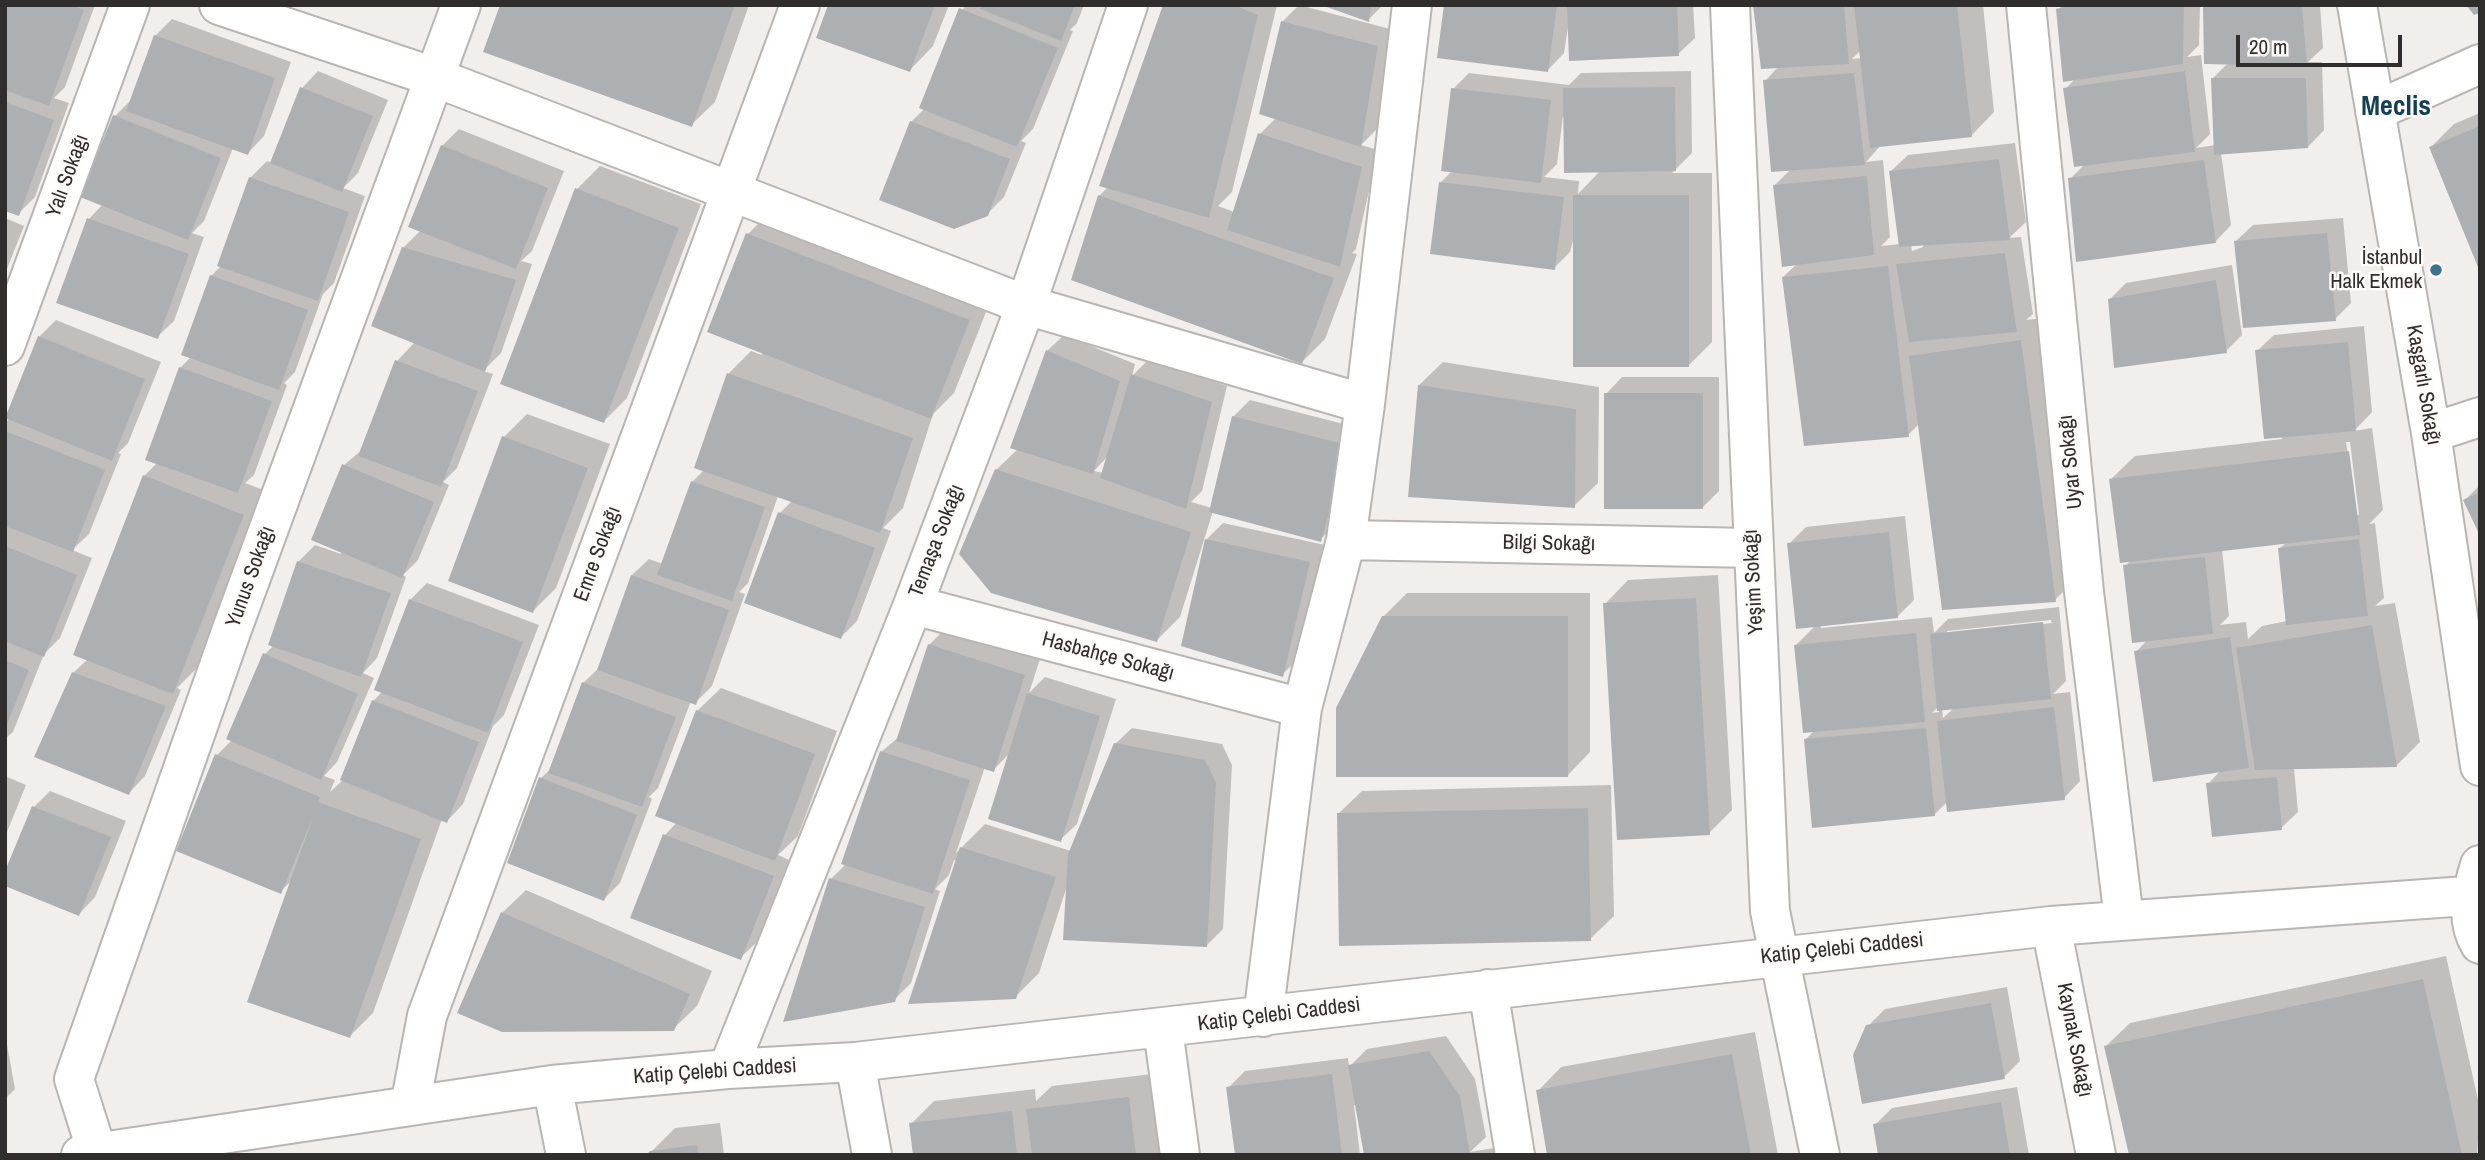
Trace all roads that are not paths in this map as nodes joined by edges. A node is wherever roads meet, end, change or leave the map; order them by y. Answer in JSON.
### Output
{"nodes":[{"id":1,"x":130,"y":5,"type":"edge"},
{"id":2,"x":219,"y":5,"type":"edge"},
{"id":3,"x":461,"y":5,"type":"edge"},
{"id":4,"x":800,"y":5,"type":"edge"},
{"id":5,"x":1128,"y":5,"type":"edge"},
{"id":6,"x":1412,"y":5,"type":"edge"},
{"id":7,"x":1730,"y":5,"type":"edge"},
{"id":8,"x":2026,"y":5,"type":"edge"},
{"id":9,"x":2357,"y":5,"type":"edge"},
{"id":10,"x":2480,"y":64,"type":"edge"},
{"id":11,"x":434,"y":77,"type":"junction"},
{"id":12,"x":2375,"y":111,"type":"junction"},
{"id":13,"x":732,"y":193,"type":"junction"},
{"id":14,"x":1026,"y":305,"type":"junction"},
{"id":15,"x":5,"y":346,"type":"edge"},
{"id":16,"x":1365,"y":404,"type":"junction"},
{"id":17,"x":2480,"y":417,"type":"edge"},
{"id":18,"x":2431,"y":433,"type":"junction"},
{"id":19,"x":1346,"y":540,"type":"junction"},
{"id":20,"x":1752,"y":548,"type":"junction"},
{"id":21,"x":913,"y":605,"type":"junction"},
{"id":22,"x":1302,"y":708,"type":"junction"},
{"id":23,"x":2480,"y":766,"type":"edge"},
{"id":24,"x":2476,"y":886,"type":"edge"},
{"id":25,"x":2124,"y":919,"type":"junction"},
{"id":26,"x":2051,"y":926,"type":"junction"},
{"id":27,"x":2480,"y":944,"type":"edge"},
{"id":28,"x":1780,"y":956,"type":"junction"},
{"id":29,"x":1488,"y":989,"type":"junction"},
{"id":30,"x":1262,"y":1017,"type":"junction"},
{"id":31,"x":1163,"y":1029,"type":"junction"},
{"id":32,"x":855,"y":1062,"type":"junction"},
{"id":33,"x":728,"y":1069,"type":"junction"},
{"id":34,"x":552,"y":1085,"type":"junction"},
{"id":35,"x":410,"y":1106,"type":"junction"},
{"id":36,"x":89,"y":1153,"type":"edge"},
{"id":37,"x":566,"y":1155,"type":"edge"},
{"id":38,"x":872,"y":1155,"type":"edge"},
{"id":39,"x":1180,"y":1155,"type":"edge"},
{"id":40,"x":1515,"y":1155,"type":"edge"},
{"id":41,"x":1820,"y":1155,"type":"edge"},
{"id":42,"x":2096,"y":1155,"type":"edge"}],
"edges":[{"from":1,"to":15,"type":"street","name":"Yalı Sokağı"},
{"from":2,"to":11,"type":"street"},
{"from":3,"to":11,"type":"street","name":"Yunus Sokağı"},
{"from":4,"to":13,"type":"street","name":"Emre Sokağı"},
{"from":5,"to":14,"type":"street","name":"Temaşa Sokağı"},
{"from":6,"to":16,"type":"street"},
{"from":7,"to":20,"type":"street","name":"Yeşim Sokağı"},
{"from":8,"to":25,"type":"street","name":"Uyar Sokağı"},
{"from":9,"to":12,"type":"street","name":"Kaşgarlı Sokağı"},
{"from":10,"to":12,"type":"street"},
{"from":11,"to":13,"type":"street"},
{"from":11,"to":36,"type":"street","name":"Yunus Sokağı"},
{"from":12,"to":18,"type":"street","name":"Kaşgarlı Sokağı"},
{"from":13,"to":14,"type":"street"},
{"from":13,"to":35,"type":"street","name":"Emre Sokağı"},
{"from":14,"to":16,"type":"street"},
{"from":14,"to":21,"type":"street","name":"Temaşa Sokağı"},
{"from":16,"to":19,"type":"street"},
{"from":17,"to":18,"type":"street"},
{"from":18,"to":23,"type":"street","name":"Kaşgarlı Sokağı"},
{"from":19,"to":20,"type":"street","name":"Bilgi Sokağı"},
{"from":19,"to":22,"type":"street"},
{"from":20,"to":28,"type":"street","name":"Yeşim Sokağı"},
{"from":21,"to":22,"type":"street","name":"Hasbahçe Sokağı"},
{"from":21,"to":33,"type":"street","name":"Temaşa Sokağı"},
{"from":22,"to":30,"type":"street"},
{"from":24,"to":25,"type":"street","name":"Katip Çelebi Caddesi"},
{"from":24,"to":27,"type":"street"},
{"from":25,"to":26,"type":"street","name":"Katip Çelebi Caddesi"},
{"from":26,"to":28,"type":"street","name":"Katip Çelebi Caddesi"},
{"from":26,"to":42,"type":"street","name":"Kaynak Sokağı"},
{"from":28,"to":29,"type":"street","name":"Katip Çelebi Caddesi"},
{"from":28,"to":41,"type":"street","name":"Yeşim Sokağı"},
{"from":29,"to":30,"type":"street","name":"Katip Çelebi Caddesi"},
{"from":29,"to":40,"type":"street"},
{"from":30,"to":31,"type":"street","name":"Katip Çelebi Caddesi"},
{"from":31,"to":32,"type":"street","name":"Katip Çelebi Caddesi"},
{"from":31,"to":39,"type":"street"},
{"from":32,"to":33,"type":"street","name":"Katip Çelebi Caddesi"},
{"from":32,"to":38,"type":"street"},
{"from":33,"to":34,"type":"street","name":"Katip Çelebi Caddesi"},
{"from":34,"to":35,"type":"street","name":"Katip Çelebi Caddesi"},
{"from":34,"to":37,"type":"street"},
{"from":35,"to":36,"type":"street","name":"Katip Çelebi Caddesi"}]}
